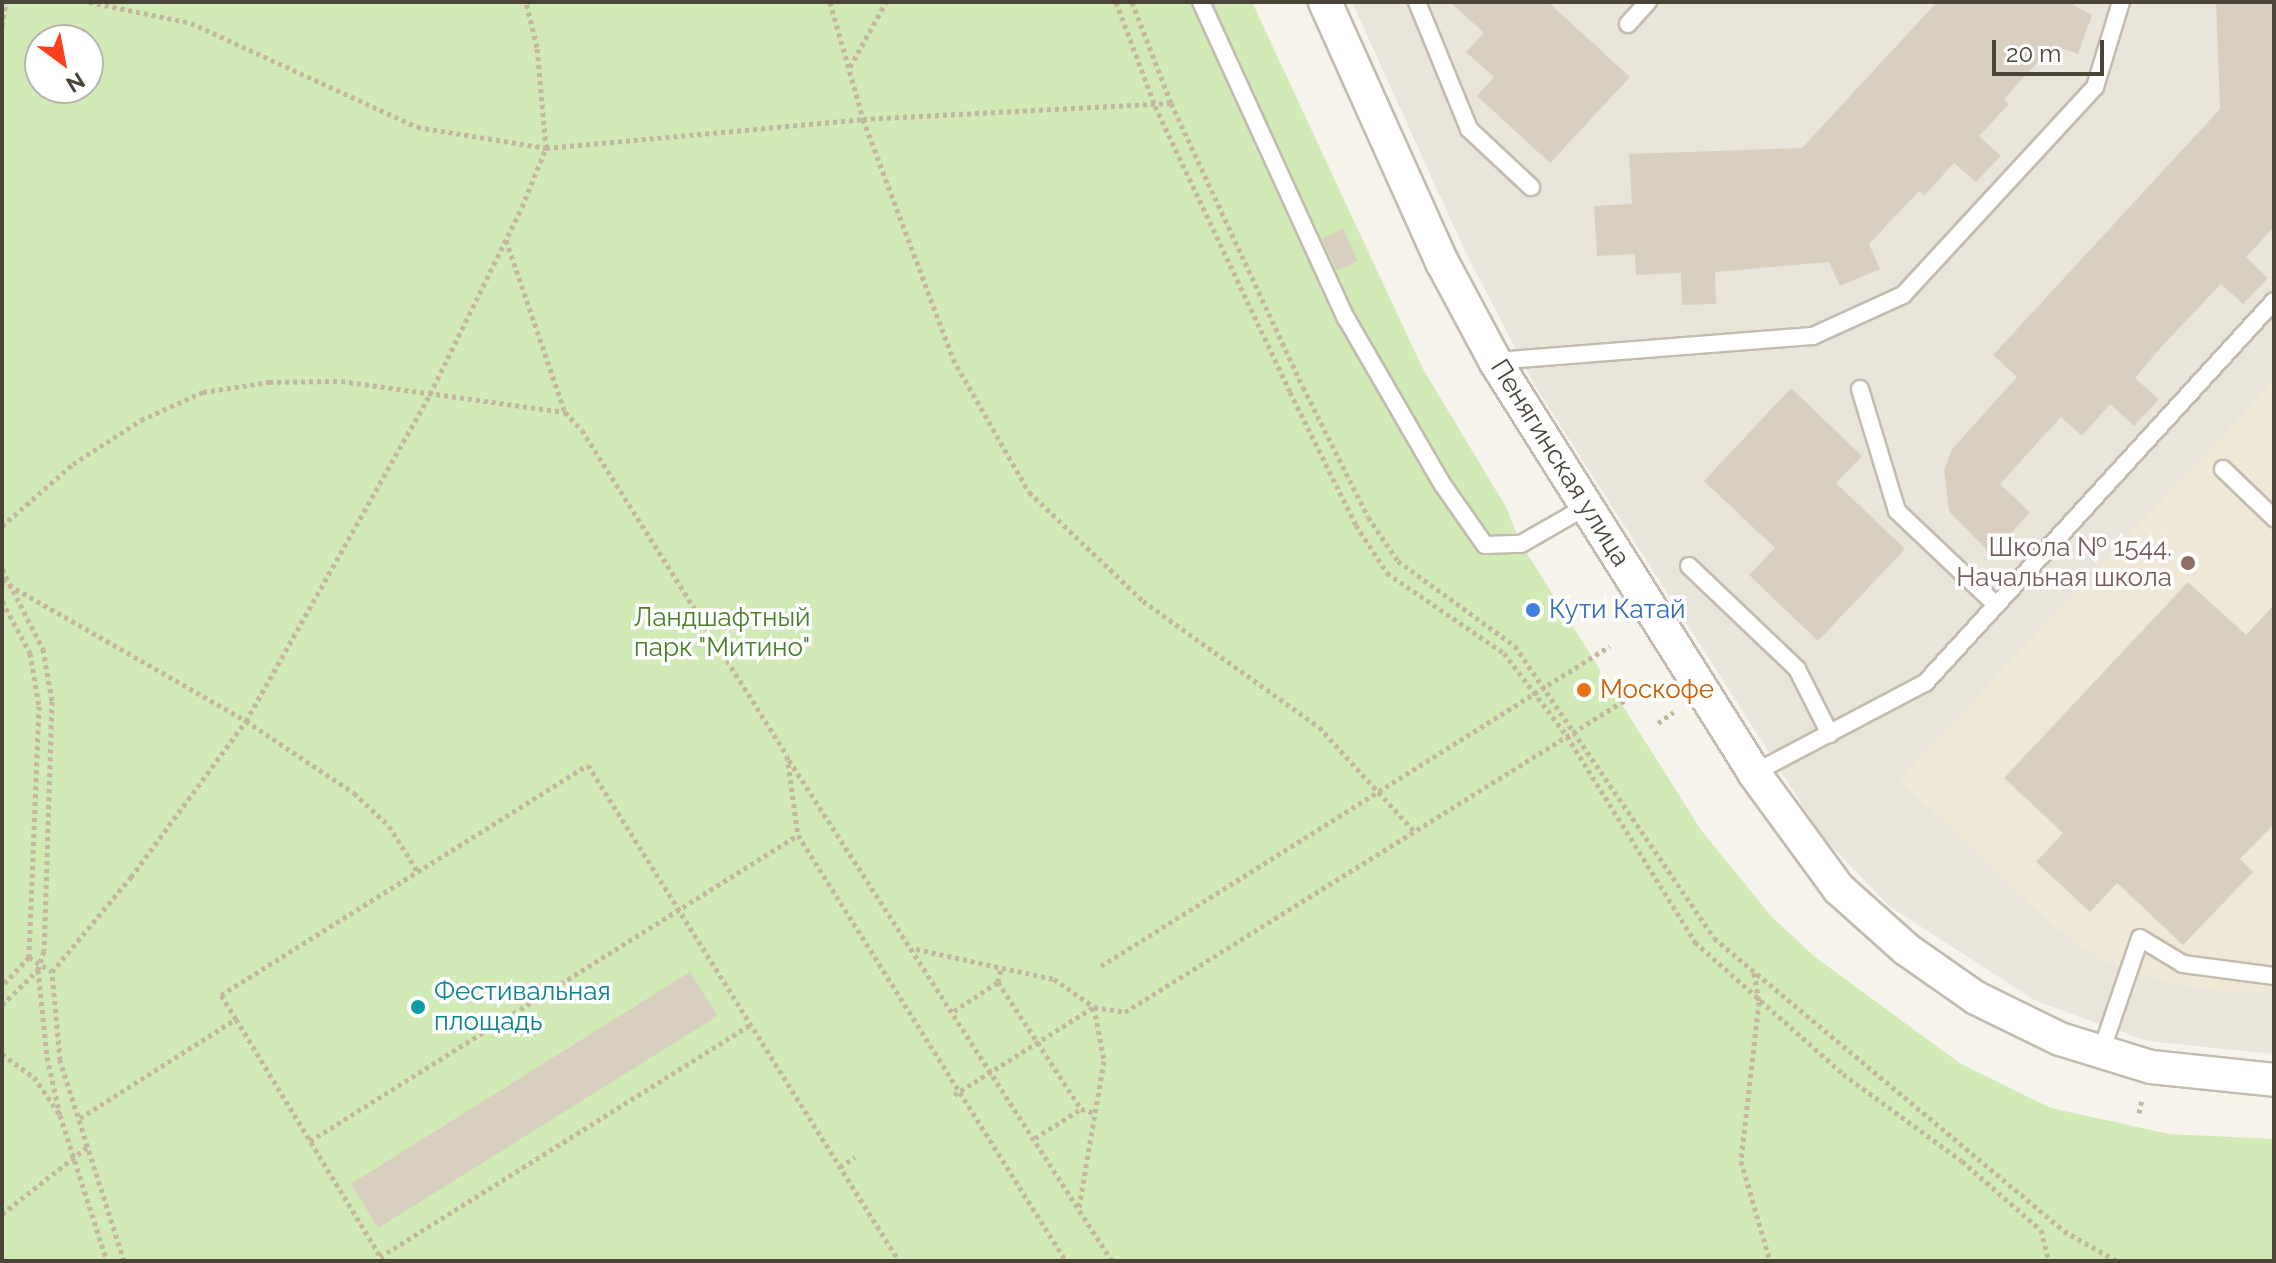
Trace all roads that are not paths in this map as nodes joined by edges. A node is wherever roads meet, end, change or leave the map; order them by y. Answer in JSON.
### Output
{"nodes":[{"id":1,"x":1201,"y":2,"type":"edge"},
{"id":2,"x":1325,"y":2,"type":"edge"},
{"id":3,"x":1417,"y":2,"type":"edge"},
{"id":4,"x":1648,"y":2,"type":"edge"},
{"id":5,"x":2121,"y":2,"type":"edge"},
{"id":6,"x":1628,"y":24,"type":"dead end"},
{"id":7,"x":1531,"y":187,"type":"dead end"},
{"id":8,"x":2274,"y":301,"type":"edge"},
{"id":9,"x":1495,"y":361,"type":"junction"},
{"id":10,"x":1860,"y":389,"type":"dead end"},
{"id":11,"x":2223,"y":469,"type":"dead end"},
{"id":12,"x":1587,"y":506,"type":"junction"},
{"id":13,"x":2274,"y":518,"type":"edge"},
{"id":14,"x":1689,"y":566,"type":"dead end"},
{"id":15,"x":1996,"y":605,"type":"junction"},
{"id":16,"x":1830,"y":734,"type":"junction"},
{"id":17,"x":1754,"y":773,"type":"junction"},
{"id":18,"x":2274,"y":976,"type":"edge"},
{"id":19,"x":2101,"y":1052,"type":"junction"},
{"id":20,"x":2274,"y":1080,"type":"edge"}],
"edges":[{"from":1,"to":12,"type":"lane"},
{"from":2,"to":9,"type":"street","name":"Пенягинская улица"},
{"from":3,"to":7,"type":"lane"},
{"from":4,"to":6,"type":"lane"},
{"from":5,"to":9,"type":"lane"},
{"from":8,"to":15,"type":"lane"},
{"from":9,"to":12,"type":"street","name":"Пенягинская улица"},
{"from":10,"to":15,"type":"lane"},
{"from":11,"to":13,"type":"lane"},
{"from":12,"to":17,"type":"street","name":"Пенягинская улица"},
{"from":14,"to":16,"type":"lane"},
{"from":15,"to":16,"type":"lane"},
{"from":16,"to":17,"type":"lane"},
{"from":17,"to":19,"type":"street","name":"Пенягинская улица"},
{"from":18,"to":19,"type":"lane"},
{"from":19,"to":20,"type":"street","name":"Пенягинская улица"}]}
